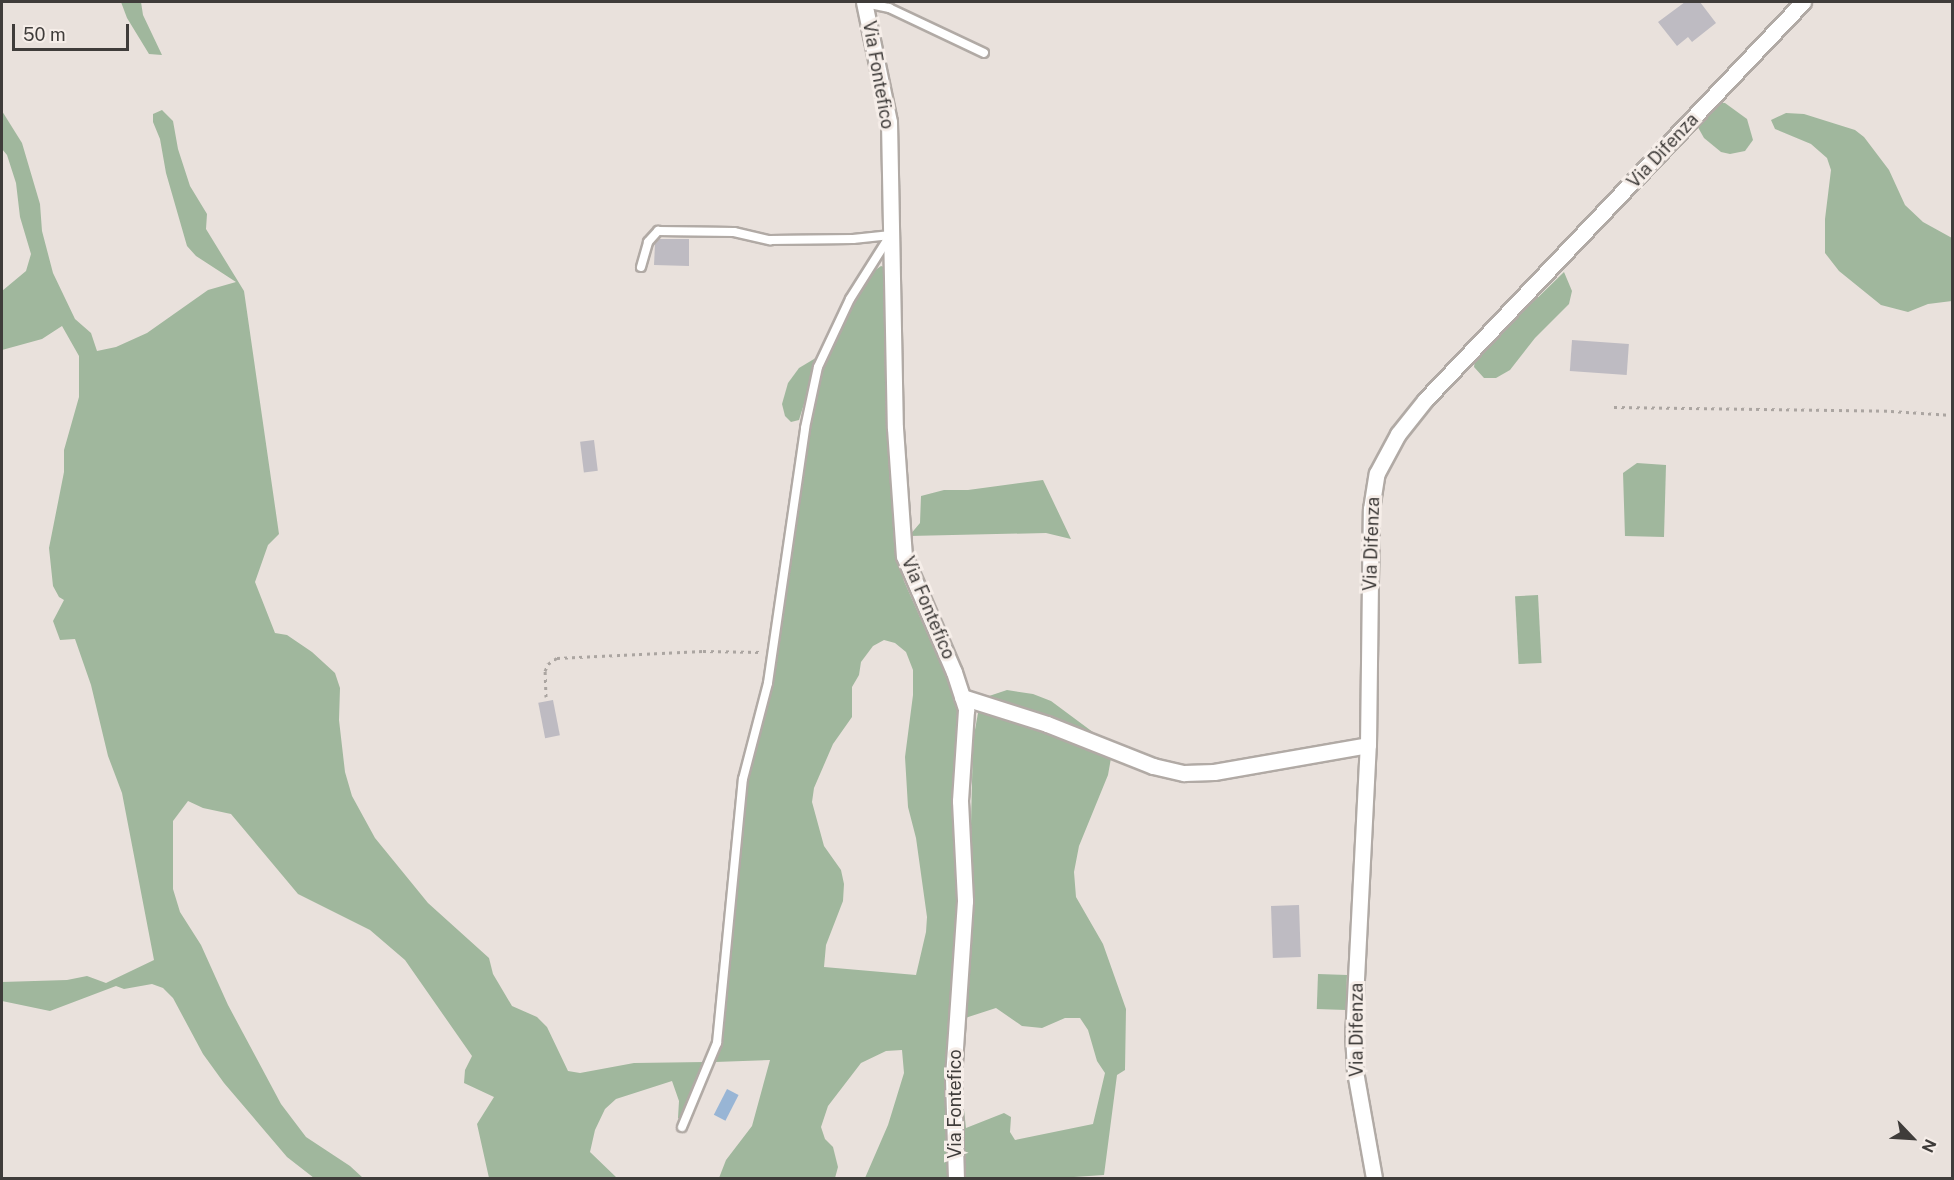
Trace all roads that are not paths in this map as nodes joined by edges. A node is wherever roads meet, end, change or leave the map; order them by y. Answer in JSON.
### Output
{"nodes":[{"id":1,"x":865,"y":2,"type":"edge"},
{"id":2,"x":1803,"y":2,"type":"edge"},
{"id":3,"x":984,"y":53,"type":"dead end"},
{"id":4,"x":891,"y":235,"type":"junction"},
{"id":5,"x":641,"y":267,"type":"dead end"},
{"id":6,"x":962,"y":697,"type":"junction"},
{"id":7,"x":1368,"y":745,"type":"junction"},
{"id":8,"x":682,"y":1127,"type":"dead end"},
{"id":9,"x":956,"y":1179,"type":"edge"},
{"id":10,"x":1374,"y":1179,"type":"edge"}],
"edges":[{"from":1,"to":3,"type":"lane"},
{"from":1,"to":4,"type":"street","name":"Via Fontefico"},
{"from":2,"to":7,"type":"street","name":"Via Difenza"},
{"from":4,"to":5,"type":"lane"},
{"from":4,"to":6,"type":"street","name":"Via Fontefico"},
{"from":4,"to":8,"type":"lane"},
{"from":6,"to":7,"type":"street"},
{"from":6,"to":9,"type":"street","name":"Via Fontefico"},
{"from":7,"to":10,"type":"street","name":"Via Difenza"}]}
